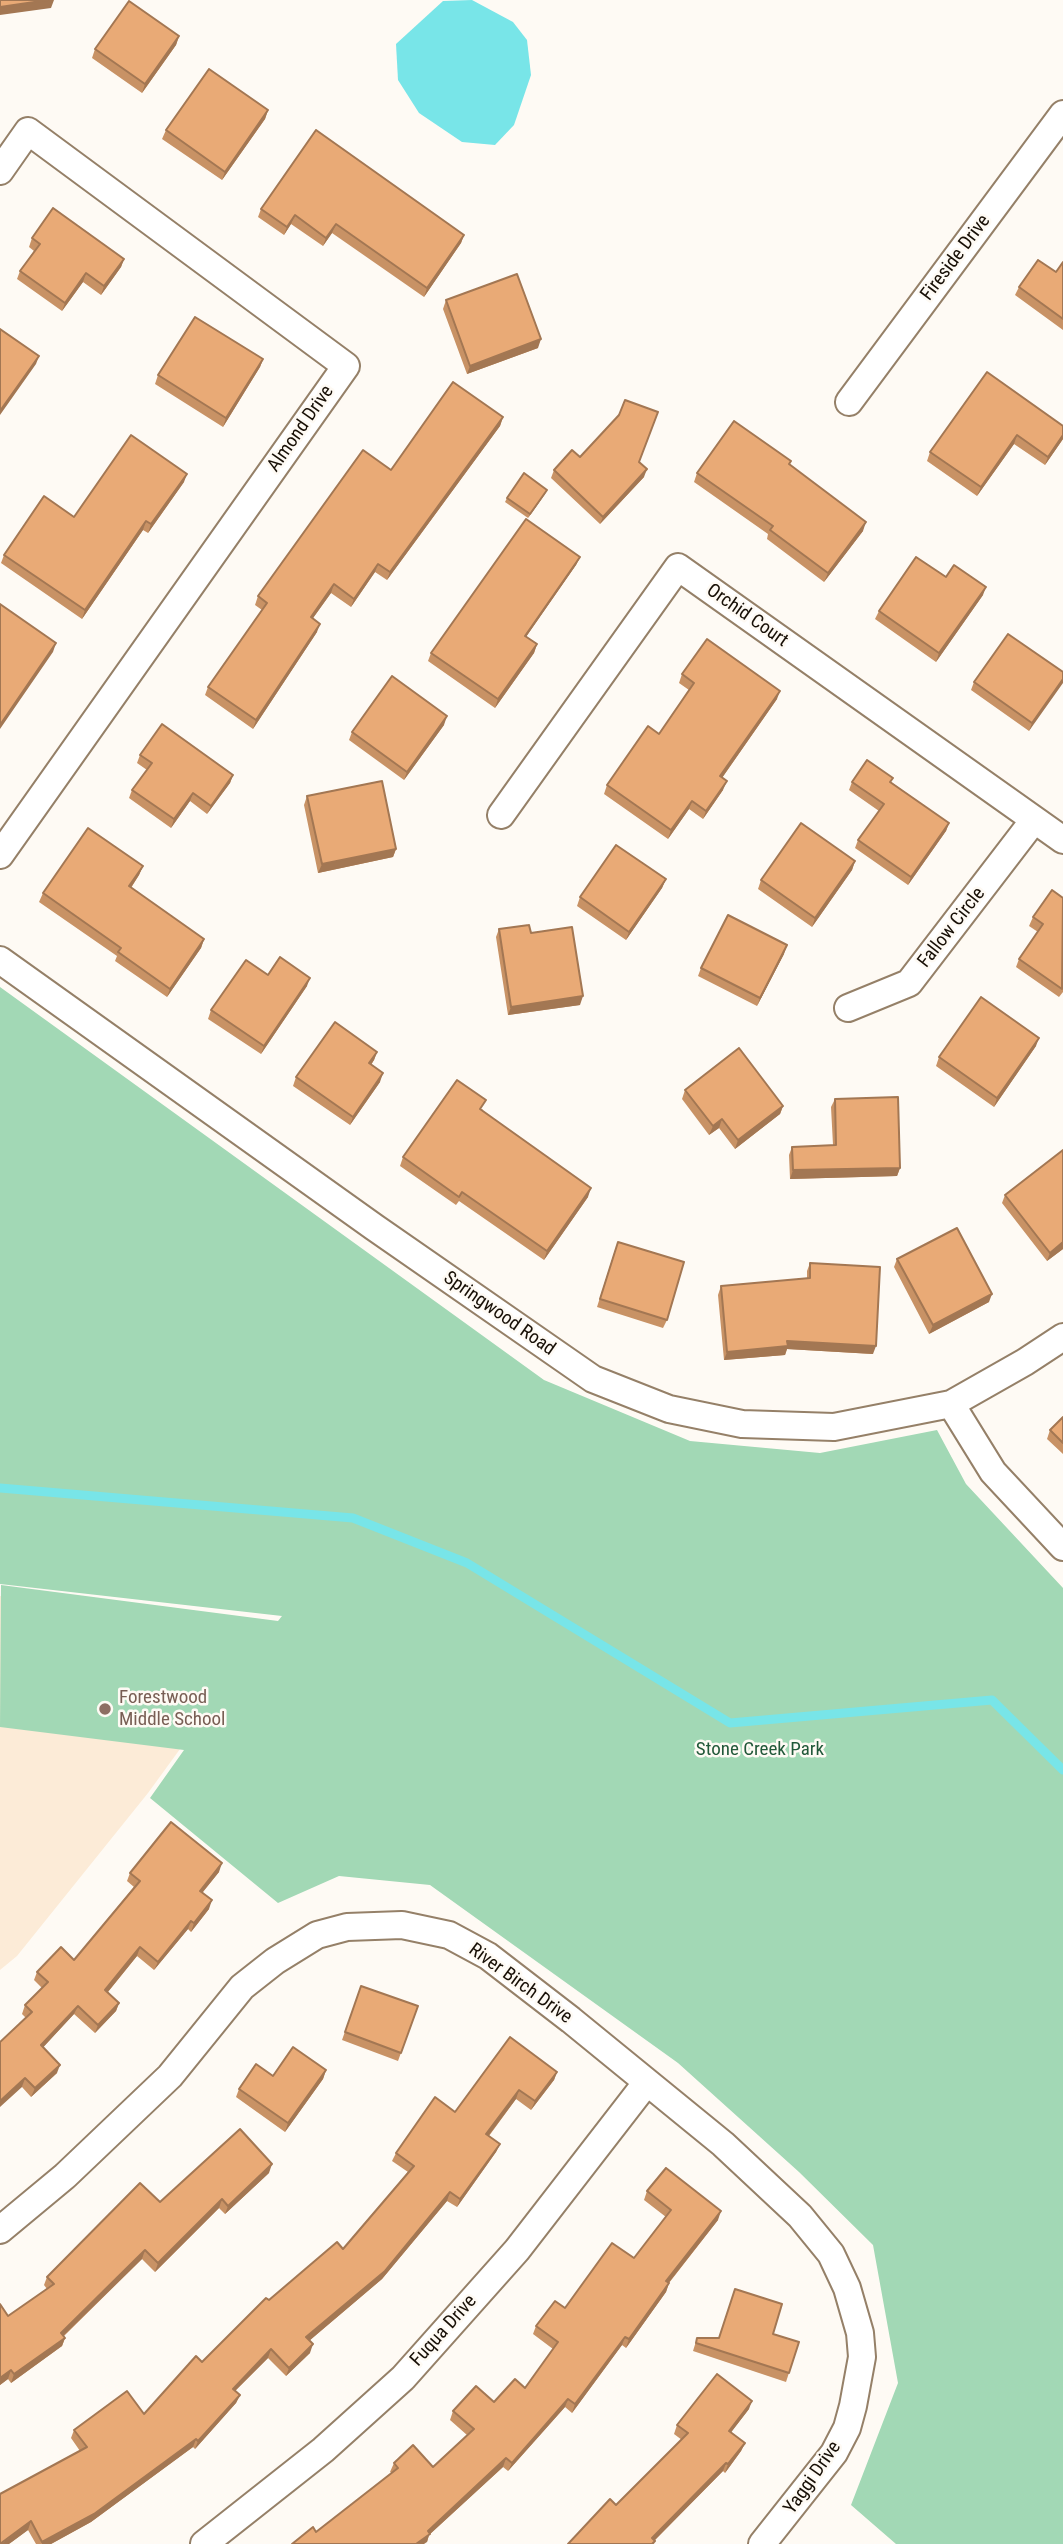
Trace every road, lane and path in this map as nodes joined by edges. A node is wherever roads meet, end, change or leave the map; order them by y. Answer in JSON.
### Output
{"nodes":[{"id":1,"x":1063,"y":114,"type":"edge"},
{"id":2,"x":0,"y":171,"type":"edge"},
{"id":3,"x":849,"y":402,"type":"dead end"},
{"id":4,"x":501,"y":815,"type":"dead end"},
{"id":5,"x":1034,"y":820,"type":"junction"},
{"id":6,"x":1063,"y":840,"type":"edge"},
{"id":7,"x":0,"y":855,"type":"edge"},
{"id":8,"x":0,"y":960,"type":"edge"},
{"id":9,"x":848,"y":1008,"type":"dead end"},
{"id":10,"x":1063,"y":1337,"type":"edge"},
{"id":11,"x":951,"y":1404,"type":"junction"},
{"id":12,"x":1063,"y":1547,"type":"edge"},
{"id":13,"x":647,"y":2082,"type":"junction"},
{"id":14,"x":0,"y":2230,"type":"edge"},
{"id":15,"x":853,"y":2406,"type":"joint"},
{"id":16,"x":204,"y":2544,"type":"edge"},
{"id":17,"x":762,"y":2544,"type":"edge"}],
"edges":[{"from":1,"to":3,"type":"street","name":"Fireside Drive"},
{"from":2,"to":7,"type":"street","name":"Almond Drive"},
{"from":4,"to":5,"type":"street","name":"Orchid Court"},
{"from":5,"to":6,"type":"street","name":"Orchid Court"},
{"from":5,"to":9,"type":"street","name":"Fallow Circle"},
{"from":8,"to":11,"type":"street","name":"Springwood Road"},
{"from":10,"to":11,"type":"street","name":"Springwood Road"},
{"from":11,"to":12,"type":"street"},
{"from":13,"to":14,"type":"street","name":"River Birch Drive"},
{"from":13,"to":15,"type":"street","name":"River Birch Drive"},
{"from":13,"to":16,"type":"street","name":"Fuqua Drive"},
{"from":15,"to":17,"type":"street","name":"Yaggi Drive"}]}
